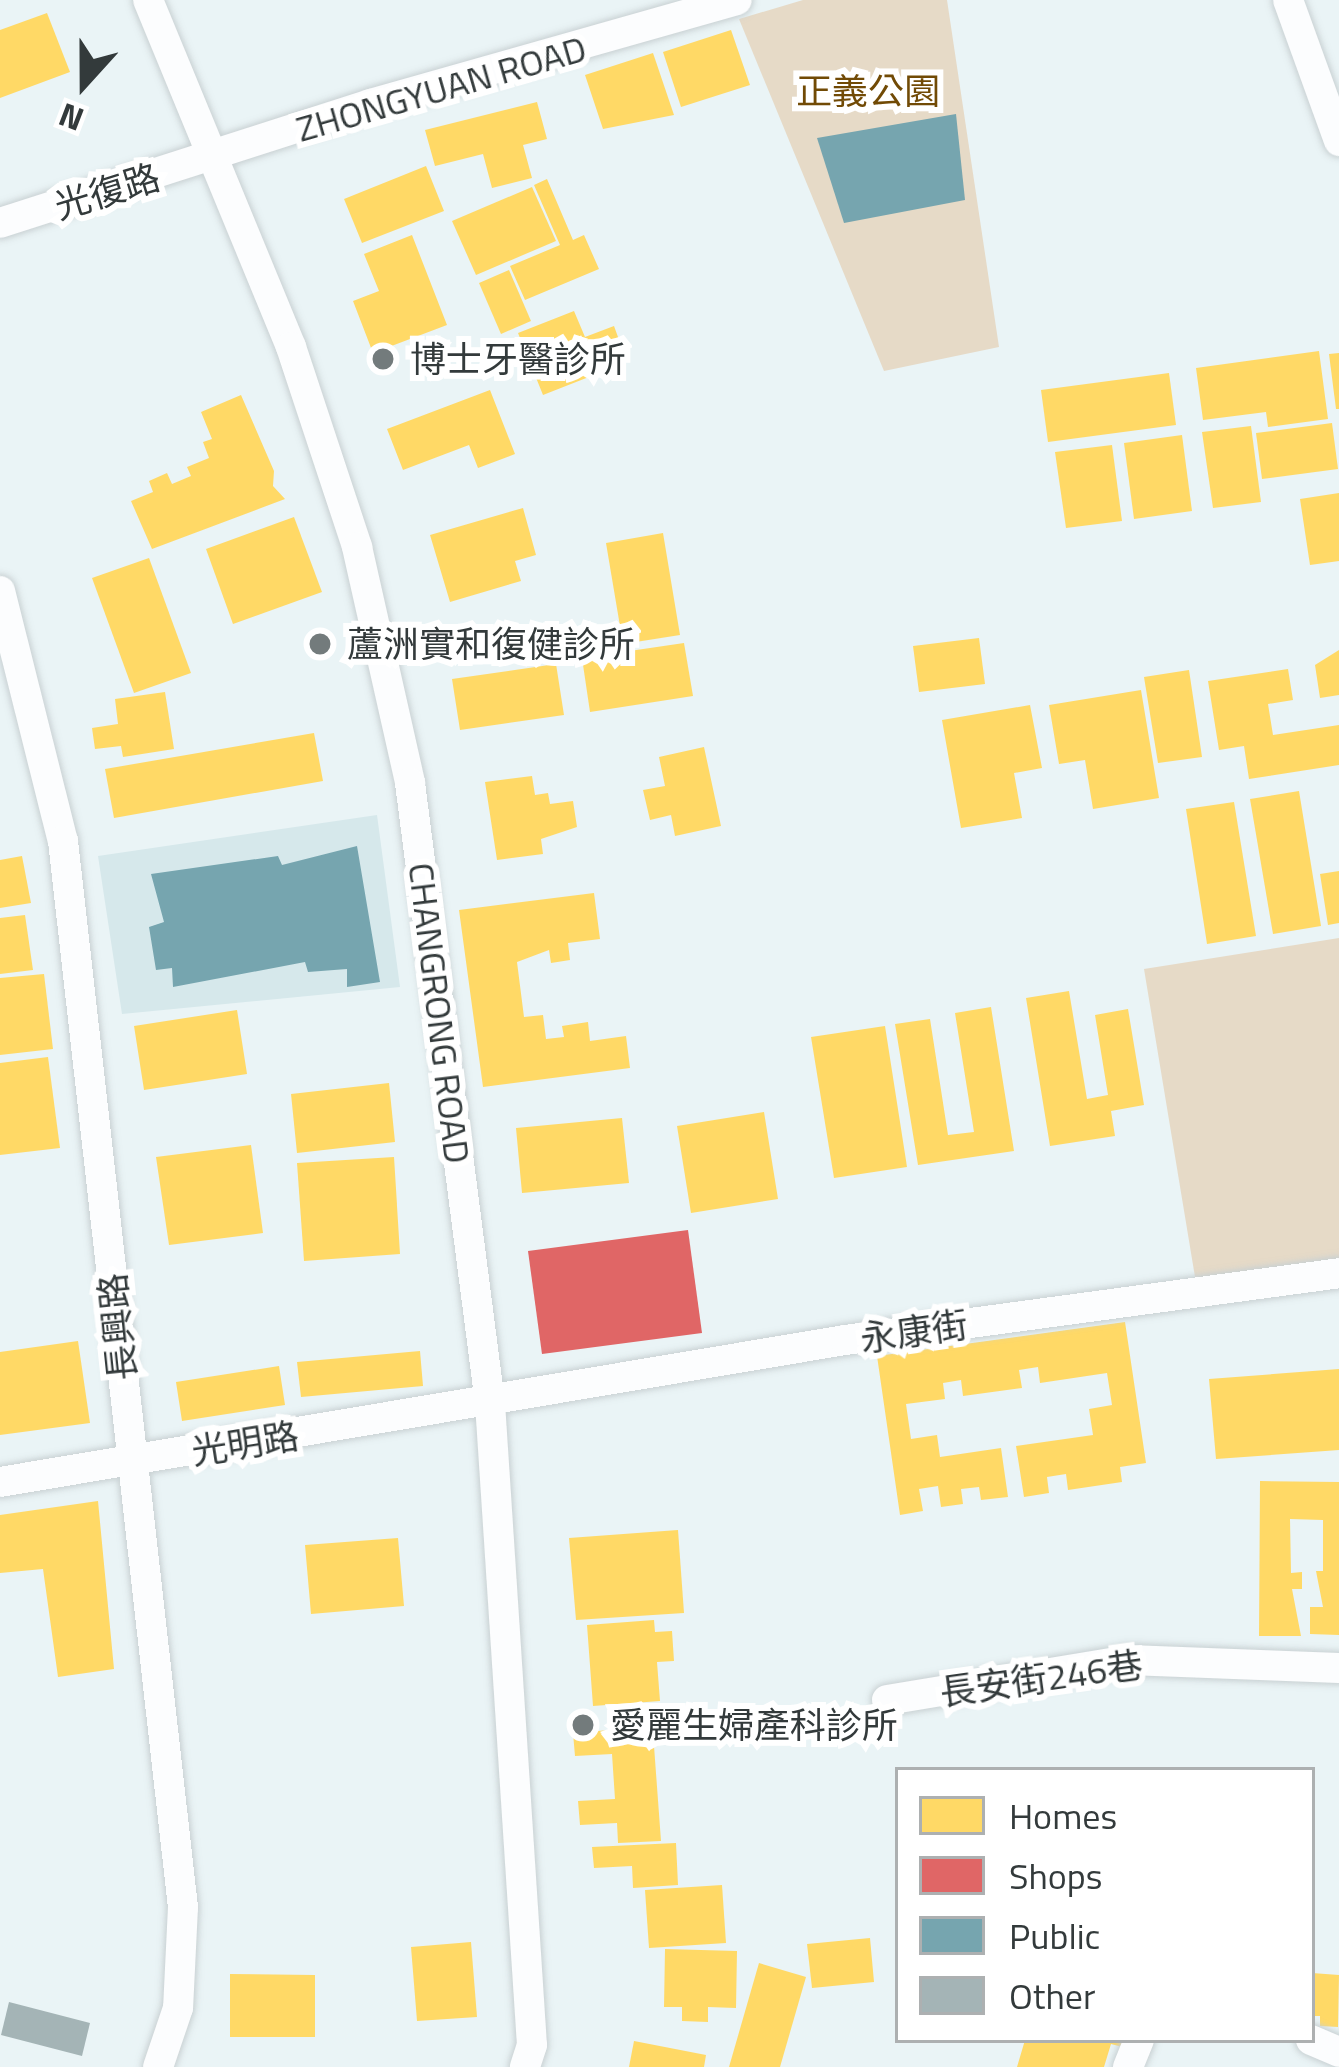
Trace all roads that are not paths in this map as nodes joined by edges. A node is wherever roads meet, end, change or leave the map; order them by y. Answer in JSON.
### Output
{"nodes":[{"id":1,"x":148,"y":0,"type":"edge"},
{"id":2,"x":737,"y":0,"type":"edge"},
{"id":3,"x":1288,"y":0,"type":"edge"},
{"id":4,"x":1339,"y":141,"type":"edge"},
{"id":5,"x":215,"y":158,"type":"junction"},
{"id":6,"x":0,"y":223,"type":"edge"},
{"id":7,"x":0,"y":591,"type":"edge"},
{"id":8,"x":1339,"y":1274,"type":"edge"},
{"id":9,"x":490,"y":1403,"type":"junction"},
{"id":10,"x":131,"y":1461,"type":"junction"},
{"id":11,"x":0,"y":1482,"type":"edge"},
{"id":12,"x":1339,"y":1668,"type":"edge"},
{"id":13,"x":887,"y":1700,"type":"dead end"},
{"id":14,"x":158,"y":2067,"type":"edge"},
{"id":15,"x":525,"y":2067,"type":"edge"}],
"edges":[{"from":1,"to":5,"type":"street","name":"CHANGRONG ROAD"},
{"from":2,"to":5,"type":"street","name":"ZHONGYUAN ROAD"},
{"from":3,"to":4,"type":"street"},
{"from":5,"to":6,"type":"street","name":"光復路"},
{"from":5,"to":9,"type":"street","name":"CHANGRONG ROAD"},
{"from":7,"to":10,"type":"street","name":"長興路"},
{"from":8,"to":9,"type":"street","name":"永康街"},
{"from":9,"to":10,"type":"street","name":"光明路"},
{"from":9,"to":15,"type":"street","name":"CHANGRONG ROAD"},
{"from":10,"to":11,"type":"street","name":"光明路"},
{"from":10,"to":14,"type":"street","name":"長興路"},
{"from":12,"to":13,"type":"street","name":"長安街246巷"}]}
